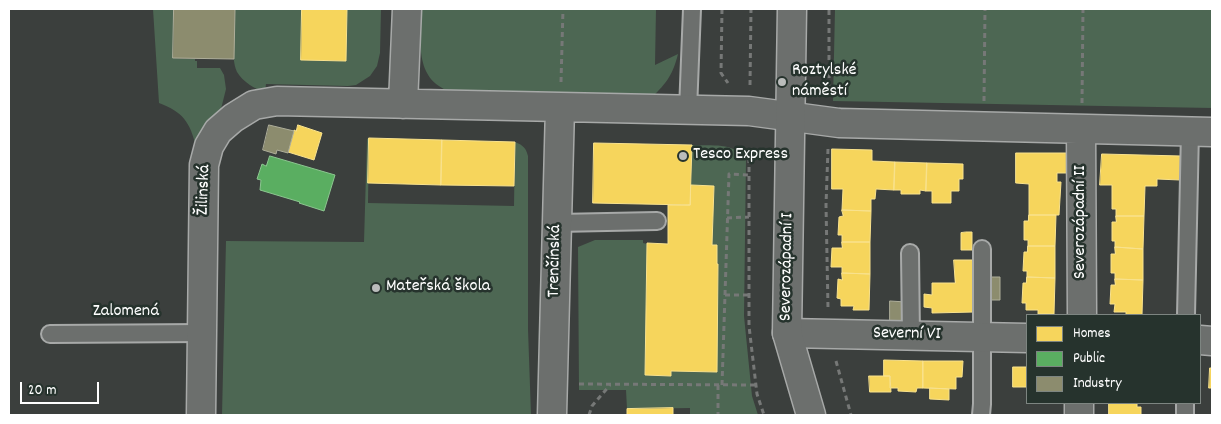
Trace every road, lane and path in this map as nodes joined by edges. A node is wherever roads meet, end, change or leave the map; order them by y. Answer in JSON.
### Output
{"nodes":[{"id":1,"x":406,"y":9,"type":"edge"},
{"id":2,"x":563,"y":9,"type":"edge"},
{"id":3,"x":692,"y":9,"type":"edge"},
{"id":4,"x":722,"y":9,"type":"edge"},
{"id":5,"x":751,"y":9,"type":"edge"},
{"id":6,"x":792,"y":9,"type":"edge"},
{"id":7,"x":829,"y":9,"type":"edge"},
{"id":8,"x":985,"y":9,"type":"edge"},
{"id":9,"x":1084,"y":9,"type":"edge"},
{"id":10,"x":732,"y":85,"type":"dead end"},
{"id":11,"x":750,"y":92,"type":"dead end"},
{"id":12,"x":403,"y":104,"type":"junction"},
{"id":13,"x":560,"y":107,"type":"junction"},
{"id":14,"x":688,"y":110,"type":"junction"},
{"id":15,"x":790,"y":116,"type":"junction"},
{"id":16,"x":829,"y":122,"type":"junction"},
{"id":17,"x":983,"y":127,"type":"junction"},
{"id":18,"x":1081,"y":129,"type":"junction"},
{"id":19,"x":1201,"y":132,"type":"edge"},
{"id":20,"x":749,"y":149,"type":"dead end"},
{"id":21,"x":749,"y":175,"type":"junction"},
{"id":22,"x":749,"y":217,"type":"junction"},
{"id":23,"x":727,"y":218,"type":"junction"},
{"id":24,"x":657,"y":221,"type":"dead end"},
{"id":25,"x":557,"y":223,"type":"junction"},
{"id":26,"x":982,"y":249,"type":"dead end"},
{"id":27,"x":910,"y":254,"type":"dead end"},
{"id":28,"x":725,"y":295,"type":"junction"},
{"id":29,"x":749,"y":296,"type":"junction"},
{"id":30,"x":1082,"y":314,"type":"edge"},
{"id":31,"x":1186,"y":314,"type":"edge"},
{"id":32,"x":203,"y":333,"type":"junction"},
{"id":33,"x":787,"y":333,"type":"junction"},
{"id":34,"x":50,"y":334,"type":"dead end"},
{"id":35,"x":829,"y":334,"type":"junction"},
{"id":36,"x":911,"y":336,"type":"junction"},
{"id":37,"x":982,"y":337,"type":"junction"},
{"id":38,"x":1026,"y":338,"type":"edge"},
{"id":39,"x":553,"y":384,"type":"junction"},
{"id":40,"x":610,"y":384,"type":"junction"},
{"id":41,"x":720,"y":385,"type":"junction"},
{"id":42,"x":756,"y":385,"type":"junction"},
{"id":43,"x":201,"y":415,"type":"edge"},
{"id":44,"x":552,"y":415,"type":"edge"},
{"id":45,"x":589,"y":415,"type":"edge"},
{"id":46,"x":718,"y":415,"type":"edge"},
{"id":47,"x":764,"y":415,"type":"edge"},
{"id":48,"x":811,"y":415,"type":"edge"},
{"id":49,"x":851,"y":415,"type":"edge"},
{"id":50,"x":981,"y":415,"type":"edge"}],
"edges":[{"from":1,"to":12,"type":"street"},
{"from":2,"to":13,"type":"path"},
{"from":3,"to":14,"type":"lane"},
{"from":4,"to":10,"type":"path"},
{"from":5,"to":11,"type":"path"},
{"from":6,"to":15,"type":"street"},
{"from":7,"to":16,"type":"path"},
{"from":8,"to":17,"type":"path"},
{"from":9,"to":18,"type":"path"},
{"from":12,"to":13,"type":"street"},
{"from":12,"to":32,"type":"street","name":"Žilinská"},
{"from":13,"to":14,"type":"street"},
{"from":13,"to":25,"type":"street","name":"Trenčínská"},
{"from":14,"to":15,"type":"street"},
{"from":15,"to":16,"type":"street"},
{"from":15,"to":33,"type":"street","name":"Severozápadní I"},
{"from":16,"to":17,"type":"street"},
{"from":16,"to":35,"type":"path"},
{"from":17,"to":18,"type":"street"},
{"from":18,"to":19,"type":"street"},
{"from":18,"to":30,"type":"street","name":"Severozápadní II"},
{"from":19,"to":31,"type":"lane"},
{"from":20,"to":21,"type":"path"},
{"from":21,"to":22,"type":"path"},
{"from":21,"to":23,"type":"path"},
{"from":22,"to":23,"type":"path"},
{"from":22,"to":29,"type":"path"},
{"from":23,"to":28,"type":"path"},
{"from":24,"to":25,"type":"lane"},
{"from":25,"to":39,"type":"street","name":"Trenčínská"},
{"from":26,"to":37,"type":"lane"},
{"from":27,"to":36,"type":"lane"},
{"from":28,"to":29,"type":"path"},
{"from":28,"to":41,"type":"path"},
{"from":29,"to":42,"type":"path"},
{"from":32,"to":34,"type":"lane","name":"Zalomená"},
{"from":32,"to":43,"type":"street","name":"Žilinská"},
{"from":33,"to":35,"type":"street","name":"Severní VI"},
{"from":33,"to":48,"type":"street","name":"Severozápadní I"},
{"from":35,"to":36,"type":"street","name":"Severní VI"},
{"from":35,"to":49,"type":"path"},
{"from":36,"to":37,"type":"street","name":"Severní VI"},
{"from":37,"to":38,"type":"street","name":"Severní VI"},
{"from":37,"to":50,"type":"lane"},
{"from":39,"to":40,"type":"path"},
{"from":39,"to":44,"type":"street","name":"Trenčínská"},
{"from":40,"to":41,"type":"path"},
{"from":40,"to":45,"type":"path"},
{"from":41,"to":42,"type":"path"},
{"from":41,"to":46,"type":"path"},
{"from":42,"to":47,"type":"path"}]}
